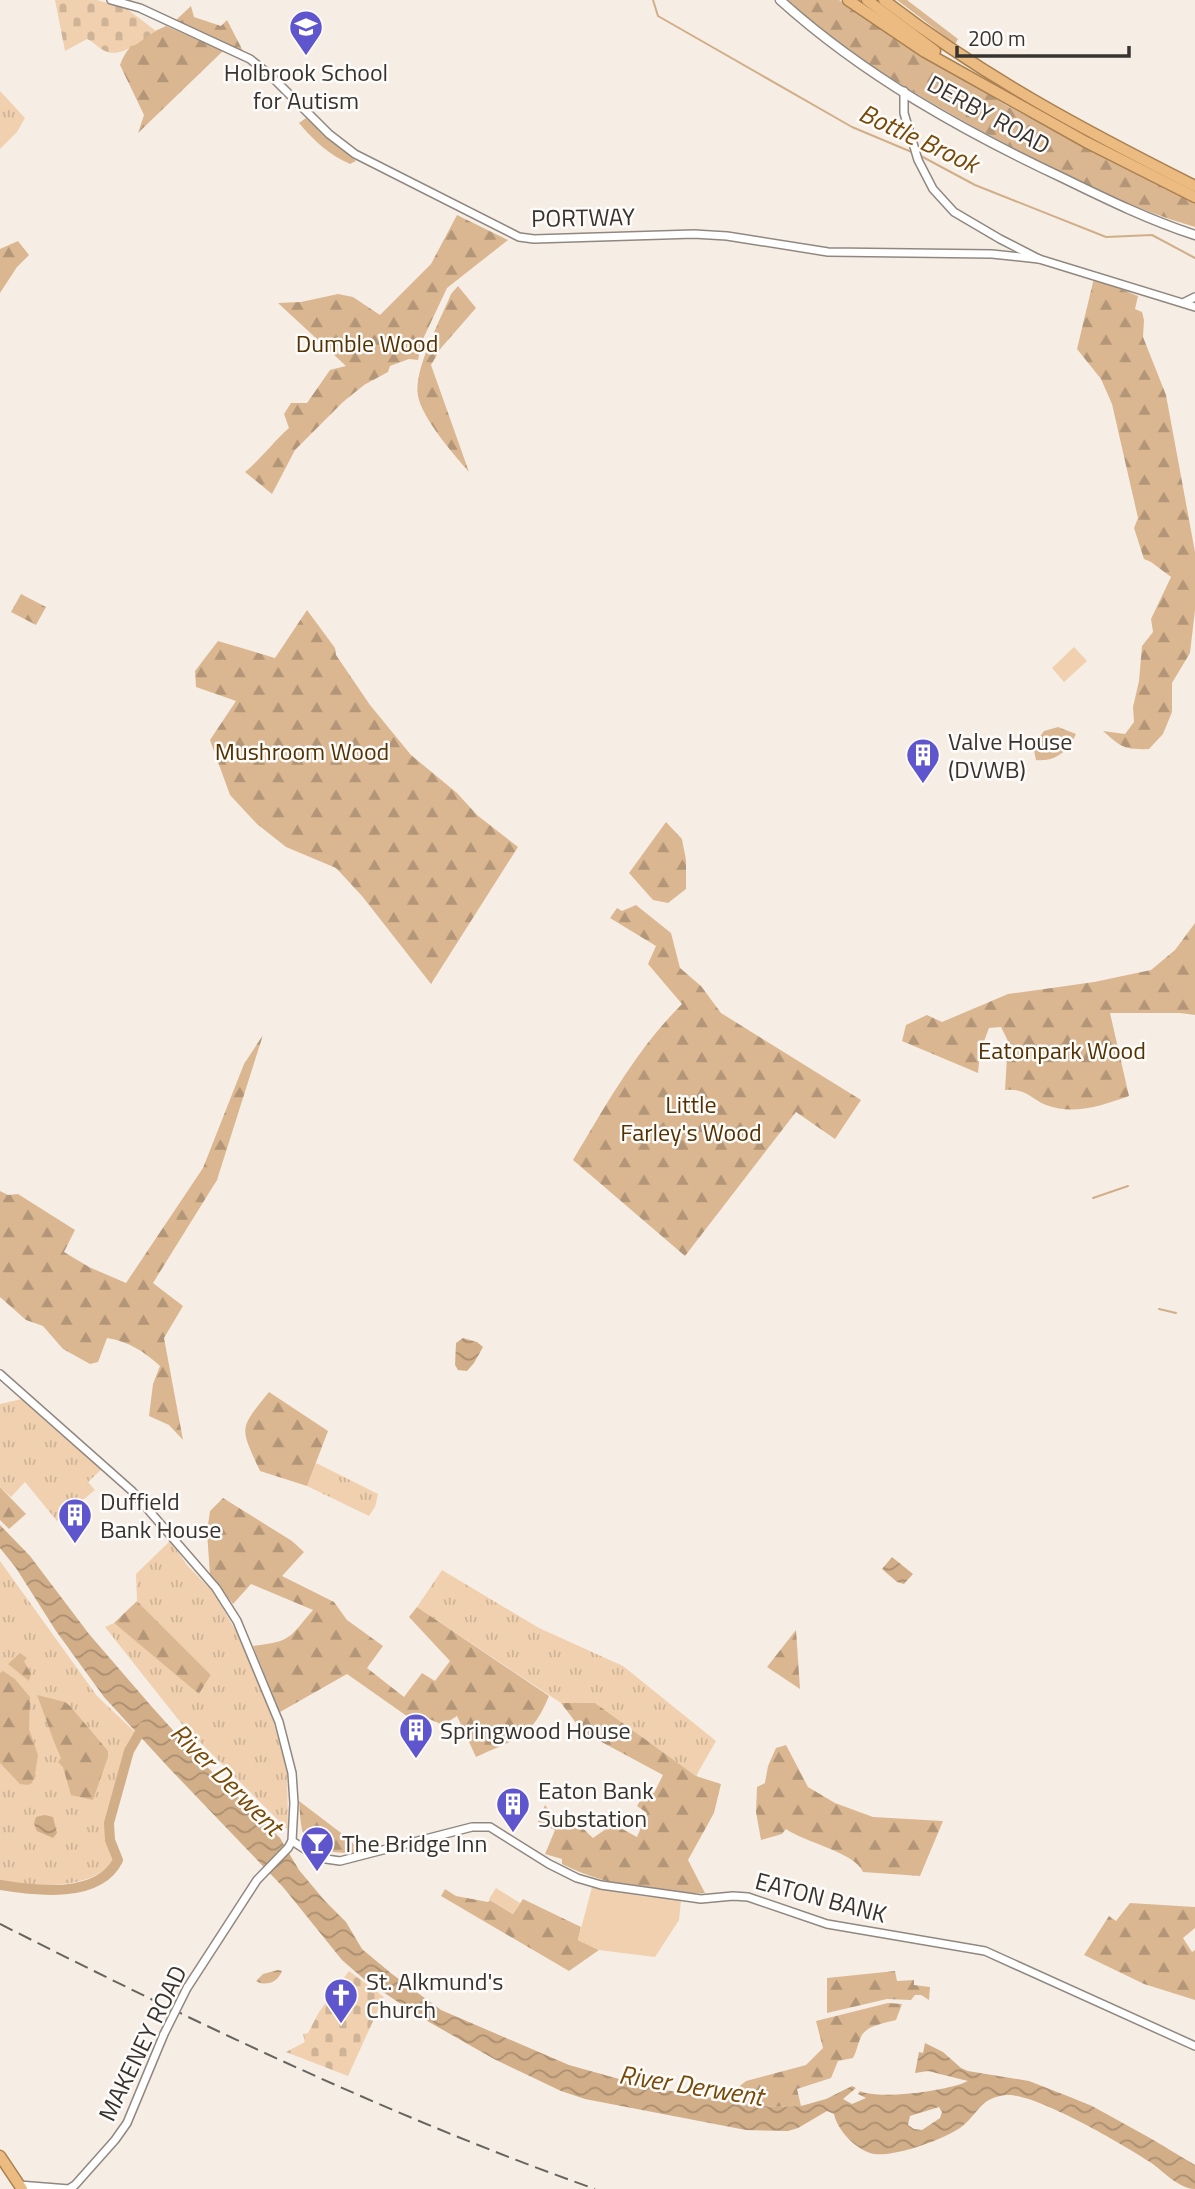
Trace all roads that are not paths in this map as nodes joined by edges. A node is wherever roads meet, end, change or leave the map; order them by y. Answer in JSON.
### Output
{"nodes":[{"id":1,"x":111,"y":0,"type":"edge"},
{"id":2,"x":780,"y":0,"type":"edge"},
{"id":3,"x":848,"y":0,"type":"edge"},
{"id":4,"x":867,"y":0,"type":"edge"},
{"id":5,"x":886,"y":0,"type":"edge"},
{"id":6,"x":967,"y":74,"type":"junction"},
{"id":7,"x":904,"y":92,"type":"junction"},
{"id":8,"x":1195,"y":186,"type":"edge"},
{"id":9,"x":1195,"y":197,"type":"edge"},
{"id":10,"x":1195,"y":235,"type":"edge"},
{"id":11,"x":1039,"y":258,"type":"junction"},
{"id":12,"x":1195,"y":297,"type":"edge"},
{"id":13,"x":1185,"y":302,"type":"junction"},
{"id":14,"x":1195,"y":307,"type":"edge"},
{"id":15,"x":0,"y":1374,"type":"edge"},
{"id":16,"x":290,"y":1845,"type":"junction"},
{"id":17,"x":1195,"y":2046,"type":"edge"},
{"id":18,"x":0,"y":2156,"type":"edge"},
{"id":19,"x":20,"y":2187,"type":"edge"},
{"id":20,"x":69,"y":2189,"type":"edge"}],
"edges":[{"from":1,"to":11,"type":"street","name":"PORTWAY"},
{"from":2,"to":7,"type":"main road","name":"DERBY ROAD"},
{"from":3,"to":6,"type":"highway"},
{"from":4,"to":6,"type":"highway"},
{"from":5,"to":8,"type":"highway"},
{"from":6,"to":9,"type":"highway"},
{"from":7,"to":10,"type":"main road","name":"DERBY ROAD"},
{"from":7,"to":11,"type":"street"},
{"from":11,"to":13,"type":"street"},
{"from":12,"to":13,"type":"street"},
{"from":13,"to":14,"type":"street"},
{"from":15,"to":16,"type":"street"},
{"from":16,"to":17,"type":"street","name":"EATON BANK"},
{"from":16,"to":20,"type":"street","name":"MAKENEY ROAD","bridge":true},
{"from":18,"to":19,"type":"highway"},
{"from":19,"to":20,"type":"street","name":"MAKENEY ROAD"}]}
